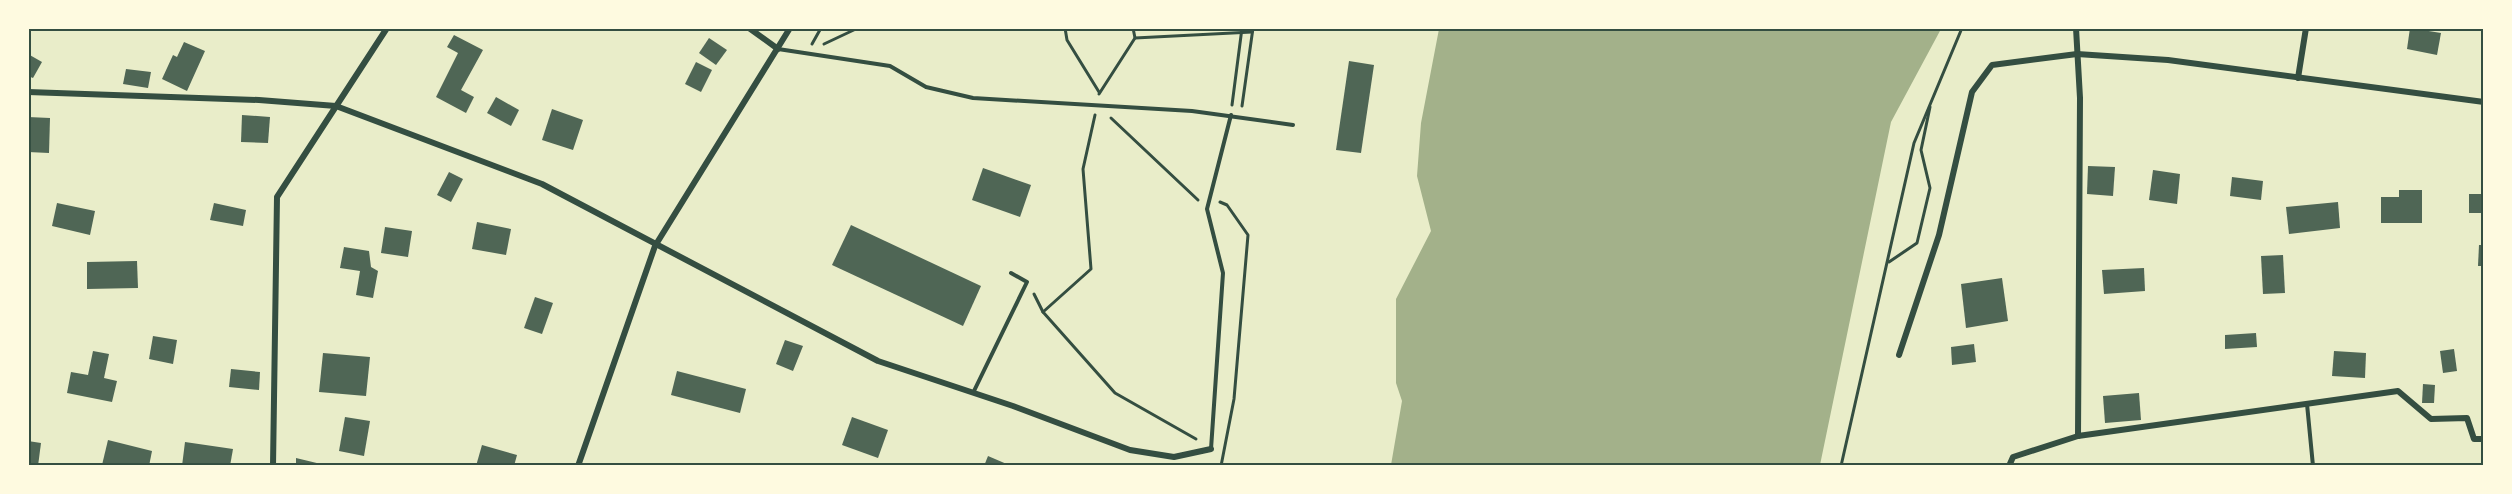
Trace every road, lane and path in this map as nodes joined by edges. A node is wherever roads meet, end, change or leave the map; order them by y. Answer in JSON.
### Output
{"nodes":[{"id":1,"x":387,"y":28,"type":"edge"},
{"id":2,"x":749,"y":28,"type":"edge"},
{"id":3,"x":790,"y":28,"type":"edge"},
{"id":4,"x":822,"y":28,"type":"edge"},
{"id":5,"x":858,"y":28,"type":"edge"},
{"id":6,"x":1065,"y":28,"type":"edge"},
{"id":7,"x":1133,"y":28,"type":"edge"},
{"id":8,"x":1962,"y":28,"type":"edge"},
{"id":9,"x":2076,"y":28,"type":"edge"},
{"id":10,"x":2306,"y":28,"type":"edge"},
{"id":11,"x":1253,"y":30,"type":"edge"},
{"id":12,"x":1242,"y":31,"type":"edge"},
{"id":13,"x":1135,"y":38,"type":"junction"},
{"id":14,"x":777,"y":49,"type":"junction"},
{"id":15,"x":806,"y":53,"type":"junction"},
{"id":16,"x":2077,"y":54,"type":"junction"},
{"id":17,"x":2298,"y":78,"type":"junction"},
{"id":18,"x":28,"y":92,"type":"edge"},
{"id":19,"x":1099,"y":92,"type":"junction"},
{"id":20,"x":1932,"y":98,"type":"junction"},
{"id":21,"x":2484,"y":102,"type":"edge"},
{"id":22,"x":1097,"y":104,"type":"junction"},
{"id":23,"x":336,"y":106,"type":"junction"},
{"id":24,"x":1231,"y":115,"type":"junction"},
{"id":25,"x":1240,"y":117,"type":"junction"},
{"id":26,"x":1293,"y":125,"type":"dead end"},
{"id":27,"x":1218,"y":202,"type":"dead end"},
{"id":28,"x":1207,"y":208,"type":"junction"},
{"id":29,"x":655,"y":246,"type":"junction"},
{"id":30,"x":1887,"y":263,"type":"junction"},
{"id":31,"x":1011,"y":273,"type":"dead end"},
{"id":32,"x":1027,"y":282,"type":"junction"},
{"id":33,"x":1043,"y":312,"type":"junction"},
{"id":34,"x":1899,"y":355,"type":"dead end"},
{"id":35,"x":972,"y":393,"type":"junction"},
{"id":36,"x":2307,"y":404,"type":"junction"},
{"id":37,"x":2079,"y":436,"type":"junction"},
{"id":38,"x":2484,"y":440,"type":"edge"},
{"id":39,"x":1212,"y":449,"type":"junction"},
{"id":40,"x":273,"y":465,"type":"edge"},
{"id":41,"x":578,"y":465,"type":"edge"},
{"id":42,"x":1221,"y":465,"type":"edge"},
{"id":43,"x":1841,"y":465,"type":"edge"},
{"id":44,"x":2009,"y":465,"type":"edge"},
{"id":45,"x":2313,"y":465,"type":"edge"}],
"edges":[{"from":1,"to":23,"type":"street"},
{"from":2,"to":14,"type":"street"},
{"from":3,"to":14,"type":"street"},
{"from":4,"to":15,"type":"path"},
{"from":5,"to":15,"type":"path"},
{"from":6,"to":19,"type":"path"},
{"from":7,"to":13,"type":"path"},
{"from":8,"to":20,"type":"path"},
{"from":9,"to":16,"type":"street"},
{"from":10,"to":17,"type":"street"},
{"from":11,"to":12,"type":"path"},
{"from":11,"to":25,"type":"path"},
{"from":12,"to":13,"type":"path"},
{"from":12,"to":24,"type":"path"},
{"from":13,"to":19,"type":"path"},
{"from":14,"to":15,"type":"lane"},
{"from":14,"to":29,"type":"street"},
{"from":15,"to":22,"type":"lane"},
{"from":16,"to":17,"type":"street"},
{"from":16,"to":34,"type":"street"},
{"from":16,"to":37,"type":"street"},
{"from":17,"to":21,"type":"street"},
{"from":18,"to":23,"type":"street"},
{"from":19,"to":22,"type":"path"},
{"from":20,"to":30,"type":"path"},
{"from":20,"to":30,"type":"path"},
{"from":22,"to":24,"type":"lane"},
{"from":22,"to":28,"type":"path"},
{"from":22,"to":33,"type":"path"},
{"from":23,"to":29,"type":"street"},
{"from":23,"to":40,"type":"street"},
{"from":24,"to":25,"type":"lane"},
{"from":24,"to":28,"type":"lane"},
{"from":25,"to":26,"type":"lane"},
{"from":27,"to":42,"type":"path"},
{"from":28,"to":39,"type":"lane"},
{"from":29,"to":35,"type":"street"},
{"from":29,"to":41,"type":"street"},
{"from":30,"to":43,"type":"path"},
{"from":31,"to":32,"type":"lane"},
{"from":32,"to":33,"type":"path"},
{"from":32,"to":35,"type":"lane"},
{"from":33,"to":39,"type":"path"},
{"from":35,"to":39,"type":"street"},
{"from":36,"to":37,"type":"street"},
{"from":36,"to":38,"type":"street"},
{"from":36,"to":45,"type":"lane"},
{"from":37,"to":44,"type":"street"}]}
